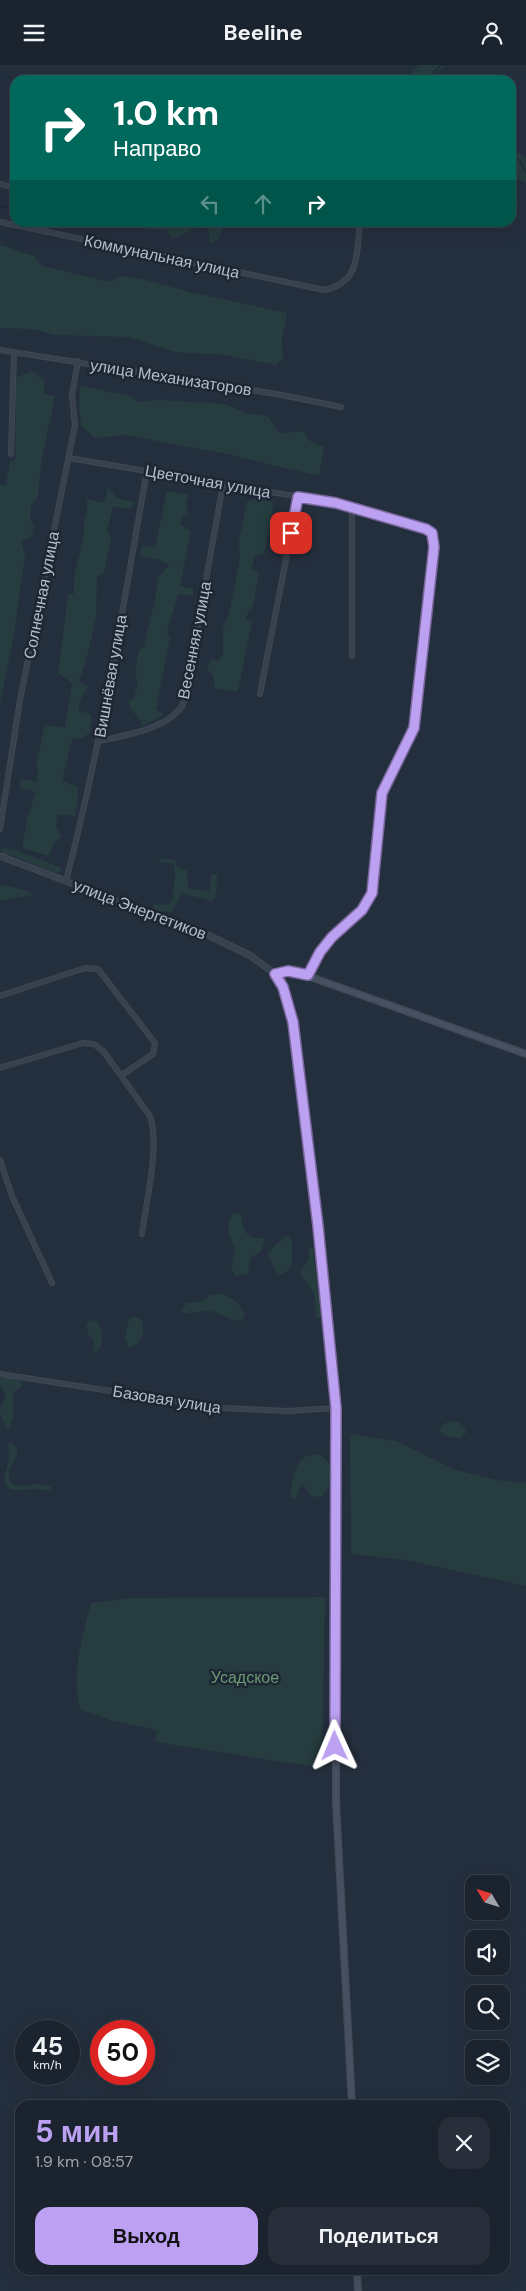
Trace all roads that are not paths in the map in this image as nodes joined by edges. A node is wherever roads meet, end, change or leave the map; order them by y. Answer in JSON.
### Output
{"nodes":[{"id":1,"x":28,"y":227,"type":"edge"},
{"id":2,"x":359,"y":227,"type":"edge"},
{"id":3,"x":0,"y":350,"type":"edge"},
{"id":4,"x":14,"y":352,"type":"junction"},
{"id":5,"x":78,"y":361,"type":"junction"},
{"id":6,"x":341,"y":407,"type":"dead end"},
{"id":7,"x":11,"y":454,"type":"dead end"},
{"id":8,"x":69,"y":458,"type":"junction"},
{"id":9,"x":147,"y":470,"type":"junction"},
{"id":10,"x":223,"y":484,"type":"junction"},
{"id":11,"x":298,"y":497,"type":"junction"},
{"id":12,"x":352,"y":508,"type":"junction"},
{"id":13,"x":352,"y":656,"type":"dead end"},
{"id":14,"x":260,"y":695,"type":"dead end"},
{"id":15,"x":99,"y":741,"type":"junction"},
{"id":16,"x":0,"y":829,"type":"edge"},
{"id":17,"x":0,"y":856,"type":"edge"},
{"id":18,"x":66,"y":881,"type":"junction"},
{"id":19,"x":275,"y":974,"type":"junction"},
{"id":20,"x":308,"y":975,"type":"junction"},
{"id":21,"x":0,"y":996,"type":"edge"},
{"id":22,"x":526,"y":1054,"type":"edge"},
{"id":23,"x":0,"y":1068,"type":"edge"},
{"id":24,"x":122,"y":1075,"type":"junction"},
{"id":25,"x":0,"y":1160,"type":"edge"},
{"id":26,"x":142,"y":1234,"type":"dead end"},
{"id":27,"x":52,"y":1283,"type":"dead end"},
{"id":28,"x":0,"y":1374,"type":"edge"},
{"id":29,"x":336,"y":1408,"type":"junction"},
{"id":30,"x":352,"y":2100,"type":"edge"},
{"id":31,"x":357,"y":2275,"type":"edge"},
{"id":32,"x":358,"y":2291,"type":"edge"}],
"edges":[{"from":1,"to":2,"type":"street","name":"Коммунальная улица"},
{"from":3,"to":4,"type":"street","name":"улица Механизаторов"},
{"from":4,"to":5,"type":"street","name":"улица Механизаторов"},
{"from":4,"to":7,"type":"street"},
{"from":5,"to":6,"type":"street","name":"улица Механизаторов"},
{"from":5,"to":8,"type":"street","name":"Солнечная улица"},
{"from":8,"to":9,"type":"street","name":"Цветочная улица"},
{"from":8,"to":16,"type":"street","name":"Солнечная улица"},
{"from":9,"to":10,"type":"street","name":"Цветочная улица"},
{"from":9,"to":15,"type":"street","name":"Вишнёвая улица"},
{"from":10,"to":11,"type":"street","name":"Цветочная улица"},
{"from":10,"to":15,"type":"street","name":"Весенняя улица"},
{"from":11,"to":12,"type":"street","name":"Цветочная улица"},
{"from":11,"to":14,"type":"street"},
{"from":12,"to":13,"type":"street"},
{"from":12,"to":20,"type":"street","name":"Цветочная улица"},
{"from":15,"to":18,"type":"street","name":"Вишнёвая улица"},
{"from":17,"to":18,"type":"street","name":"улица Энергетиков"},
{"from":18,"to":19,"type":"street","name":"улица Энергетиков"},
{"from":19,"to":20,"type":"main road"},
{"from":19,"to":29,"type":"main road"},
{"from":20,"to":22,"type":"main road"},
{"from":21,"to":24,"type":"street"},
{"from":23,"to":24,"type":"street"},
{"from":24,"to":26,"type":"street"},
{"from":25,"to":27,"type":"street"},
{"from":28,"to":29,"type":"street","name":"Базовая улица"},
{"from":29,"to":30,"type":"main road"},
{"from":31,"to":32,"type":"main road"}]}
